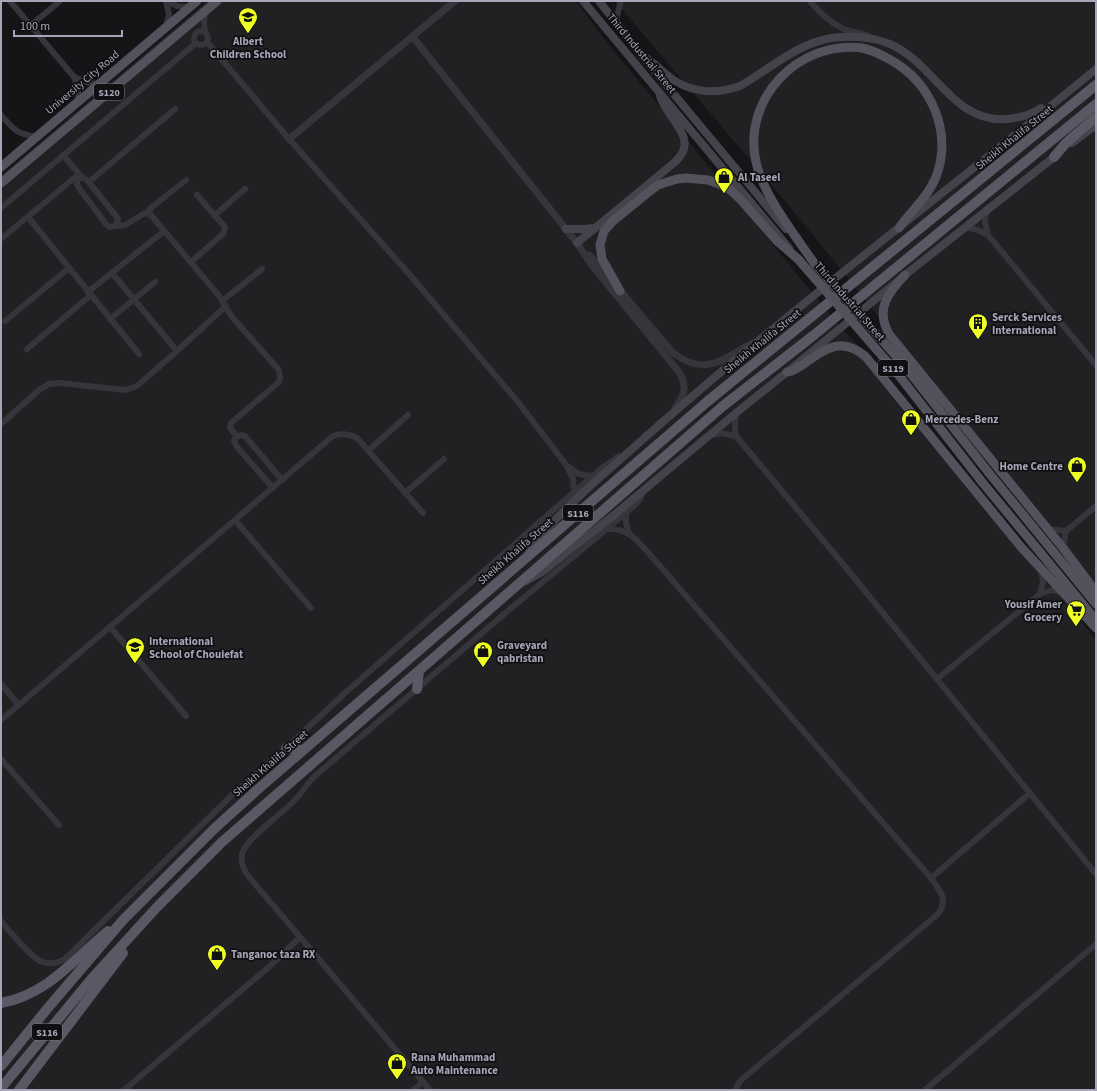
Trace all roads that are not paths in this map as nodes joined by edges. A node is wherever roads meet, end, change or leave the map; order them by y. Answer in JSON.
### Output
{"nodes":[{"id":1,"x":10,"y":1,"type":"edge"},
{"id":2,"x":60,"y":1,"type":"edge"},
{"id":3,"x":166,"y":1,"type":"edge"},
{"id":4,"x":217,"y":1,"type":"edge"},
{"id":5,"x":455,"y":1,"type":"edge"},
{"id":6,"x":583,"y":1,"type":"edge"},
{"id":7,"x":599,"y":1,"type":"edge"},
{"id":8,"x":621,"y":1,"type":"edge"},
{"id":9,"x":810,"y":1,"type":"edge"},
{"id":10,"x":193,"y":4,"type":"edge"},
{"id":11,"x":205,"y":11,"type":"junction"},
{"id":12,"x":617,"y":24,"type":"junction"},
{"id":13,"x":31,"y":25,"type":"junction"},
{"id":14,"x":166,"y":27,"type":"junction"},
{"id":15,"x":205,"y":32,"type":"junction"},
{"id":16,"x":180,"y":33,"type":"junction"},
{"id":17,"x":412,"y":36,"type":"junction"},
{"id":18,"x":876,"y":39,"type":"junction"},
{"id":19,"x":196,"y":40,"type":"junction"},
{"id":20,"x":207,"y":42,"type":"junction"},
{"id":21,"x":643,"y":57,"type":"junction"},
{"id":22,"x":121,"y":65,"type":"junction"},
{"id":23,"x":1096,"y":69,"type":"edge"},
{"id":24,"x":74,"y":77,"type":"junction"},
{"id":25,"x":98,"y":84,"type":"junction"},
{"id":26,"x":1096,"y":85,"type":"edge"},
{"id":27,"x":1074,"y":87,"type":"junction"},
{"id":28,"x":659,"y":92,"type":"junction"},
{"id":29,"x":108,"y":93,"type":"junction"},
{"id":30,"x":78,"y":102,"type":"junction"},
{"id":31,"x":1096,"y":104,"type":"edge"},
{"id":32,"x":174,"y":110,"type":"dead end"},
{"id":33,"x":1,"y":115,"type":"edge"},
{"id":34,"x":1096,"y":117,"type":"edge"},
{"id":35,"x":1096,"y":125,"type":"edge"},
{"id":36,"x":37,"y":137,"type":"junction"},
{"id":37,"x":289,"y":139,"type":"junction"},
{"id":38,"x":63,"y":155,"type":"junction"},
{"id":39,"x":1054,"y":157,"type":"junction"},
{"id":40,"x":1,"y":167,"type":"edge"},
{"id":41,"x":81,"y":176,"type":"junction"},
{"id":42,"x":186,"y":180,"type":"dead end"},
{"id":43,"x":89,"y":182,"type":"junction"},
{"id":44,"x":1,"y":183,"type":"edge"},
{"id":45,"x":245,"y":189,"type":"dead end"},
{"id":46,"x":197,"y":195,"type":"dead end"},
{"id":47,"x":1,"y":208,"type":"edge"},
{"id":48,"x":755,"y":211,"type":"junction"},
{"id":49,"x":986,"y":211,"type":"junction"},
{"id":50,"x":147,"y":213,"type":"junction"},
{"id":51,"x":214,"y":215,"type":"junction"},
{"id":52,"x":28,"y":217,"type":"junction"},
{"id":53,"x":116,"y":226,"type":"junction"},
{"id":54,"x":966,"y":227,"type":"junction"},
{"id":55,"x":595,"y":228,"type":"junction"},
{"id":56,"x":899,"y":228,"type":"junction"},
{"id":57,"x":566,"y":229,"type":"junction"},
{"id":58,"x":164,"y":230,"type":"junction"},
{"id":59,"x":988,"y":235,"type":"junction"},
{"id":60,"x":1,"y":240,"type":"edge"},
{"id":61,"x":577,"y":243,"type":"junction"},
{"id":62,"x":583,"y":250,"type":"junction"},
{"id":63,"x":191,"y":262,"type":"junction"},
{"id":64,"x":814,"y":264,"type":"junction"},
{"id":65,"x":69,"y":268,"type":"junction"},
{"id":66,"x":262,"y":269,"type":"dead end"},
{"id":67,"x":112,"y":272,"type":"junction"},
{"id":68,"x":905,"y":275,"type":"junction"},
{"id":69,"x":156,"y":282,"type":"dead end"},
{"id":70,"x":620,"y":291,"type":"junction"},
{"id":71,"x":90,"y":293,"type":"junction"},
{"id":72,"x":134,"y":299,"type":"junction"},
{"id":73,"x":224,"y":304,"type":"junction"},
{"id":74,"x":110,"y":319,"type":"junction"},
{"id":75,"x":5,"y":321,"type":"dead end"},
{"id":76,"x":758,"y":340,"type":"junction"},
{"id":77,"x":27,"y":349,"type":"dead end"},
{"id":78,"x":177,"y":351,"type":"junction"},
{"id":79,"x":138,"y":354,"type":"dead end"},
{"id":80,"x":1096,"y":364,"type":"edge"},
{"id":81,"x":787,"y":372,"type":"junction"},
{"id":82,"x":673,"y":412,"type":"junction"},
{"id":83,"x":736,"y":413,"type":"junction"},
{"id":84,"x":408,"y":415,"type":"dead end"},
{"id":85,"x":1,"y":424,"type":"edge"},
{"id":86,"x":711,"y":435,"type":"junction"},
{"id":87,"x":736,"y":436,"type":"junction"},
{"id":88,"x":237,"y":437,"type":"junction"},
{"id":89,"x":369,"y":450,"type":"junction"},
{"id":90,"x":631,"y":450,"type":"junction"},
{"id":91,"x":263,"y":458,"type":"junction"},
{"id":92,"x":444,"y":459,"type":"dead end"},
{"id":93,"x":253,"y":466,"type":"junction"},
{"id":94,"x":567,"y":466,"type":"junction"},
{"id":95,"x":592,"y":476,"type":"junction"},
{"id":96,"x":282,"y":480,"type":"junction"},
{"id":97,"x":273,"y":488,"type":"junction"},
{"id":98,"x":644,"y":490,"type":"junction"},
{"id":99,"x":574,"y":492,"type":"junction"},
{"id":100,"x":405,"y":493,"type":"junction"},
{"id":101,"x":1096,"y":506,"type":"edge"},
{"id":102,"x":626,"y":511,"type":"junction"},
{"id":103,"x":423,"y":513,"type":"dead end"},
{"id":104,"x":235,"y":520,"type":"junction"},
{"id":105,"x":1047,"y":528,"type":"junction"},
{"id":106,"x":607,"y":529,"type":"junction"},
{"id":107,"x":1066,"y":531,"type":"junction"},
{"id":108,"x":629,"y":533,"type":"junction"},
{"id":109,"x":1063,"y":548,"type":"junction"},
{"id":110,"x":526,"y":558,"type":"junction"},
{"id":111,"x":1041,"y":570,"type":"junction"},
{"id":112,"x":518,"y":584,"type":"junction"},
{"id":113,"x":1063,"y":592,"type":"junction"},
{"id":114,"x":1096,"y":592,"type":"edge"},
{"id":115,"x":1040,"y":594,"type":"junction"},
{"id":116,"x":1096,"y":604,"type":"edge"},
{"id":117,"x":311,"y":608,"type":"dead end"},
{"id":118,"x":1096,"y":620,"type":"edge"},
{"id":119,"x":110,"y":627,"type":"junction"},
{"id":120,"x":1096,"y":628,"type":"edge"},
{"id":121,"x":419,"y":671,"type":"junction"},
{"id":122,"x":937,"y":679,"type":"junction"},
{"id":123,"x":1,"y":684,"type":"edge"},
{"id":124,"x":417,"y":689,"type":"junction"},
{"id":125,"x":19,"y":705,"type":"junction"},
{"id":126,"x":186,"y":716,"type":"dead end"},
{"id":127,"x":1,"y":720,"type":"edge"},
{"id":128,"x":286,"y":748,"type":"junction"},
{"id":129,"x":302,"y":750,"type":"junction"},
{"id":130,"x":1,"y":758,"type":"edge"},
{"id":131,"x":1030,"y":793,"type":"junction"},
{"id":132,"x":59,"y":825,"type":"dead end"},
{"id":133,"x":1096,"y":874,"type":"edge"},
{"id":134,"x":931,"y":878,"type":"junction"},
{"id":135,"x":123,"y":920,"type":"junction"},
{"id":136,"x":1,"y":921,"type":"edge"},
{"id":137,"x":129,"y":936,"type":"junction"},
{"id":138,"x":300,"y":937,"type":"junction"},
{"id":139,"x":1096,"y":944,"type":"edge"},
{"id":140,"x":1,"y":1003,"type":"edge"},
{"id":141,"x":1,"y":1066,"type":"edge"},
{"id":142,"x":423,"y":1082,"type":"junction"},
{"id":143,"x":1,"y":1088,"type":"edge"},
{"id":144,"x":19,"y":1090,"type":"edge"},
{"id":145,"x":124,"y":1090,"type":"edge"},
{"id":146,"x":413,"y":1090,"type":"edge"},
{"id":147,"x":430,"y":1090,"type":"edge"},
{"id":148,"x":736,"y":1090,"type":"edge"},
{"id":149,"x":925,"y":1090,"type":"edge"}],
"edges":[{"from":1,"to":13,"type":"street"},
{"from":2,"to":13,"type":"street"},
{"from":3,"to":10,"type":"street"},
{"from":3,"to":14,"type":"street"},
{"from":4,"to":11,"type":"main road","number":"S120"},
{"from":5,"to":17,"type":"street"},
{"from":6,"to":28,"type":"main road","name":"Third Industrial Street"},
{"from":7,"to":12,"type":"main road","name":"Third Industrial Street","number":"S119"},
{"from":8,"to":12,"type":"street"},
{"from":9,"to":18,"type":"street"},
{"from":10,"to":14,"type":"main road","name":"University City Road","number":"S120"},
{"from":11,"to":15,"type":"street"},
{"from":11,"to":16,"type":"main road","number":"S120"},
{"from":12,"to":21,"type":"main road","name":"Third Industrial Street","number":"S119"},
{"from":13,"to":24,"type":"street"},
{"from":14,"to":22,"type":"main road","name":"University City Road","number":"S120"},
{"from":15,"to":19,"type":"street"},
{"from":15,"to":20,"type":"street"},
{"from":16,"to":19,"type":"street"},
{"from":16,"to":29,"type":"main road","number":"S120"},
{"from":17,"to":37,"type":"street"},
{"from":17,"to":57,"type":"street"},
{"from":18,"to":21,"type":"main road"},
{"from":18,"to":27,"type":"main road"},
{"from":19,"to":20,"type":"street"},
{"from":19,"to":38,"type":"street"},
{"from":20,"to":37,"type":"street"},
{"from":21,"to":64,"type":"main road","name":"Third Industrial Street","number":"S119"},
{"from":22,"to":25,"type":"main road","name":"University City Road","number":"S120"},
{"from":22,"to":29,"type":"main road"},
{"from":23,"to":27,"type":"main road"},
{"from":24,"to":25,"type":"street"},
{"from":24,"to":30,"type":"street"},
{"from":25,"to":30,"type":"main road","name":"University City Road","number":"S120"},
{"from":26,"to":110,"type":"highway","name":"Sheikh Khalifa Street","number":"S116"},
{"from":27,"to":56,"type":"main road"},
{"from":28,"to":48,"type":"main road","name":"Third Industrial Street"},
{"from":28,"to":55,"type":"main road"},
{"from":29,"to":44,"type":"main road","number":"S120"},
{"from":30,"to":36,"type":"main road","name":"University City Road","number":"S120"},
{"from":31,"to":112,"type":"highway","number":"S116"},
{"from":32,"to":43,"type":"street"},
{"from":33,"to":36,"type":"street"},
{"from":34,"to":39,"type":"highway"},
{"from":35,"to":39,"type":"main road"},
{"from":36,"to":40,"type":"main road","name":"University City Road","number":"S120"},
{"from":37,"to":94,"type":"street"},
{"from":38,"to":41,"type":"street"},
{"from":38,"to":47,"type":"street"},
{"from":39,"to":49,"type":"main road"},
{"from":41,"to":43,"type":"street"},
{"from":41,"to":52,"type":"street"},
{"from":41,"to":53,"type":"street"},
{"from":42,"to":50,"type":"street"},
{"from":43,"to":53,"type":"street"},
{"from":45,"to":51,"type":"street"},
{"from":46,"to":51,"type":"street"},
{"from":48,"to":70,"type":"main road","name":"Third Industrial Street"},
{"from":48,"to":118,"type":"main road","name":"Third Industrial Street","number":"S119","bridge":true},
{"from":49,"to":54,"type":"main road"},
{"from":49,"to":59,"type":"street"},
{"from":50,"to":53,"type":"street"},
{"from":50,"to":58,"type":"street"},
{"from":51,"to":63,"type":"street"},
{"from":52,"to":60,"type":"street"},
{"from":52,"to":65,"type":"street"},
{"from":54,"to":59,"type":"street"},
{"from":54,"to":68,"type":"main road"},
{"from":55,"to":57,"type":"main road"},
{"from":55,"to":61,"type":"main road"},
{"from":56,"to":64,"type":"main road"},
{"from":56,"to":76,"type":"main road"},
{"from":57,"to":61,"type":"street"},
{"from":58,"to":63,"type":"street"},
{"from":58,"to":67,"type":"street"},
{"from":59,"to":80,"type":"street"},
{"from":61,"to":62,"type":"street"},
{"from":62,"to":70,"type":"street"},
{"from":62,"to":82,"type":"street"},
{"from":63,"to":73,"type":"street"},
{"from":64,"to":116,"type":"main road","name":"Third Industrial Street","number":"S119","bridge":true},
{"from":65,"to":71,"type":"street"},
{"from":65,"to":75,"type":"street"},
{"from":66,"to":73,"type":"street"},
{"from":67,"to":71,"type":"street"},
{"from":67,"to":72,"type":"street"},
{"from":68,"to":81,"type":"main road"},
{"from":68,"to":105,"type":"main road"},
{"from":69,"to":72,"type":"street"},
{"from":70,"to":76,"type":"street"},
{"from":71,"to":74,"type":"street"},
{"from":71,"to":77,"type":"street"},
{"from":72,"to":74,"type":"street"},
{"from":72,"to":78,"type":"street"},
{"from":73,"to":78,"type":"street"},
{"from":73,"to":88,"type":"street"},
{"from":74,"to":79,"type":"street"},
{"from":76,"to":82,"type":"main road"},
{"from":78,"to":85,"type":"street"},
{"from":81,"to":83,"type":"main road"},
{"from":81,"to":111,"type":"main road"},
{"from":82,"to":90,"type":"main road"},
{"from":83,"to":86,"type":"main road"},
{"from":83,"to":87,"type":"street"},
{"from":84,"to":89,"type":"street"},
{"from":86,"to":87,"type":"street"},
{"from":86,"to":98,"type":"main road"},
{"from":87,"to":122,"type":"street"},
{"from":88,"to":91,"type":"street"},
{"from":88,"to":93,"type":"street"},
{"from":89,"to":96,"type":"street"},
{"from":89,"to":100,"type":"street"},
{"from":90,"to":95,"type":"street"},
{"from":90,"to":110,"type":"main road"},
{"from":91,"to":93,"type":"street"},
{"from":91,"to":96,"type":"street"},
{"from":92,"to":100,"type":"street"},
{"from":93,"to":97,"type":"street"},
{"from":94,"to":95,"type":"street"},
{"from":94,"to":99,"type":"street"},
{"from":95,"to":99,"type":"street"},
{"from":96,"to":97,"type":"street"},
{"from":97,"to":104,"type":"street"},
{"from":98,"to":102,"type":"street"},
{"from":98,"to":112,"type":"main road"},
{"from":99,"to":128,"type":"street"},
{"from":100,"to":103,"type":"street"},
{"from":101,"to":107,"type":"street"},
{"from":102,"to":106,"type":"street"},
{"from":102,"to":108,"type":"street"},
{"from":104,"to":117,"type":"street"},
{"from":104,"to":119,"type":"street"},
{"from":105,"to":107,"type":"street"},
{"from":105,"to":109,"type":"main road"},
{"from":106,"to":108,"type":"street"},
{"from":106,"to":124,"type":"street"},
{"from":107,"to":109,"type":"street"},
{"from":108,"to":134,"type":"street"},
{"from":109,"to":114,"type":"main road"},
{"from":110,"to":129,"type":"highway","name":"Sheikh Khalifa Street","number":"S116"},
{"from":111,"to":113,"type":"main road"},
{"from":111,"to":115,"type":"street"},
{"from":112,"to":121,"type":"highway","number":"S116"},
{"from":113,"to":115,"type":"street"},
{"from":113,"to":120,"type":"main road"},
{"from":115,"to":122,"type":"street"},
{"from":119,"to":125,"type":"street"},
{"from":119,"to":126,"type":"street"},
{"from":121,"to":124,"type":"highway"},
{"from":121,"to":137,"type":"highway","number":"S116"},
{"from":122,"to":131,"type":"street"},
{"from":123,"to":125,"type":"street"},
{"from":124,"to":138,"type":"street"},
{"from":125,"to":127,"type":"street"},
{"from":128,"to":129,"type":"highway"},
{"from":128,"to":136,"type":"street"},
{"from":129,"to":135,"type":"highway","name":"Sheikh Khalifa Street","number":"S116"},
{"from":130,"to":132,"type":"street"},
{"from":131,"to":133,"type":"street"},
{"from":131,"to":134,"type":"street"},
{"from":134,"to":148,"type":"street"},
{"from":135,"to":140,"type":"highway"},
{"from":135,"to":141,"type":"highway","name":"Sheikh Khalifa Street","number":"S116"},
{"from":137,"to":143,"type":"highway","number":"S116"},
{"from":137,"to":144,"type":"highway"},
{"from":138,"to":142,"type":"street"},
{"from":138,"to":145,"type":"street"},
{"from":139,"to":149,"type":"street"},
{"from":142,"to":146,"type":"street"},
{"from":142,"to":147,"type":"street"}]}
